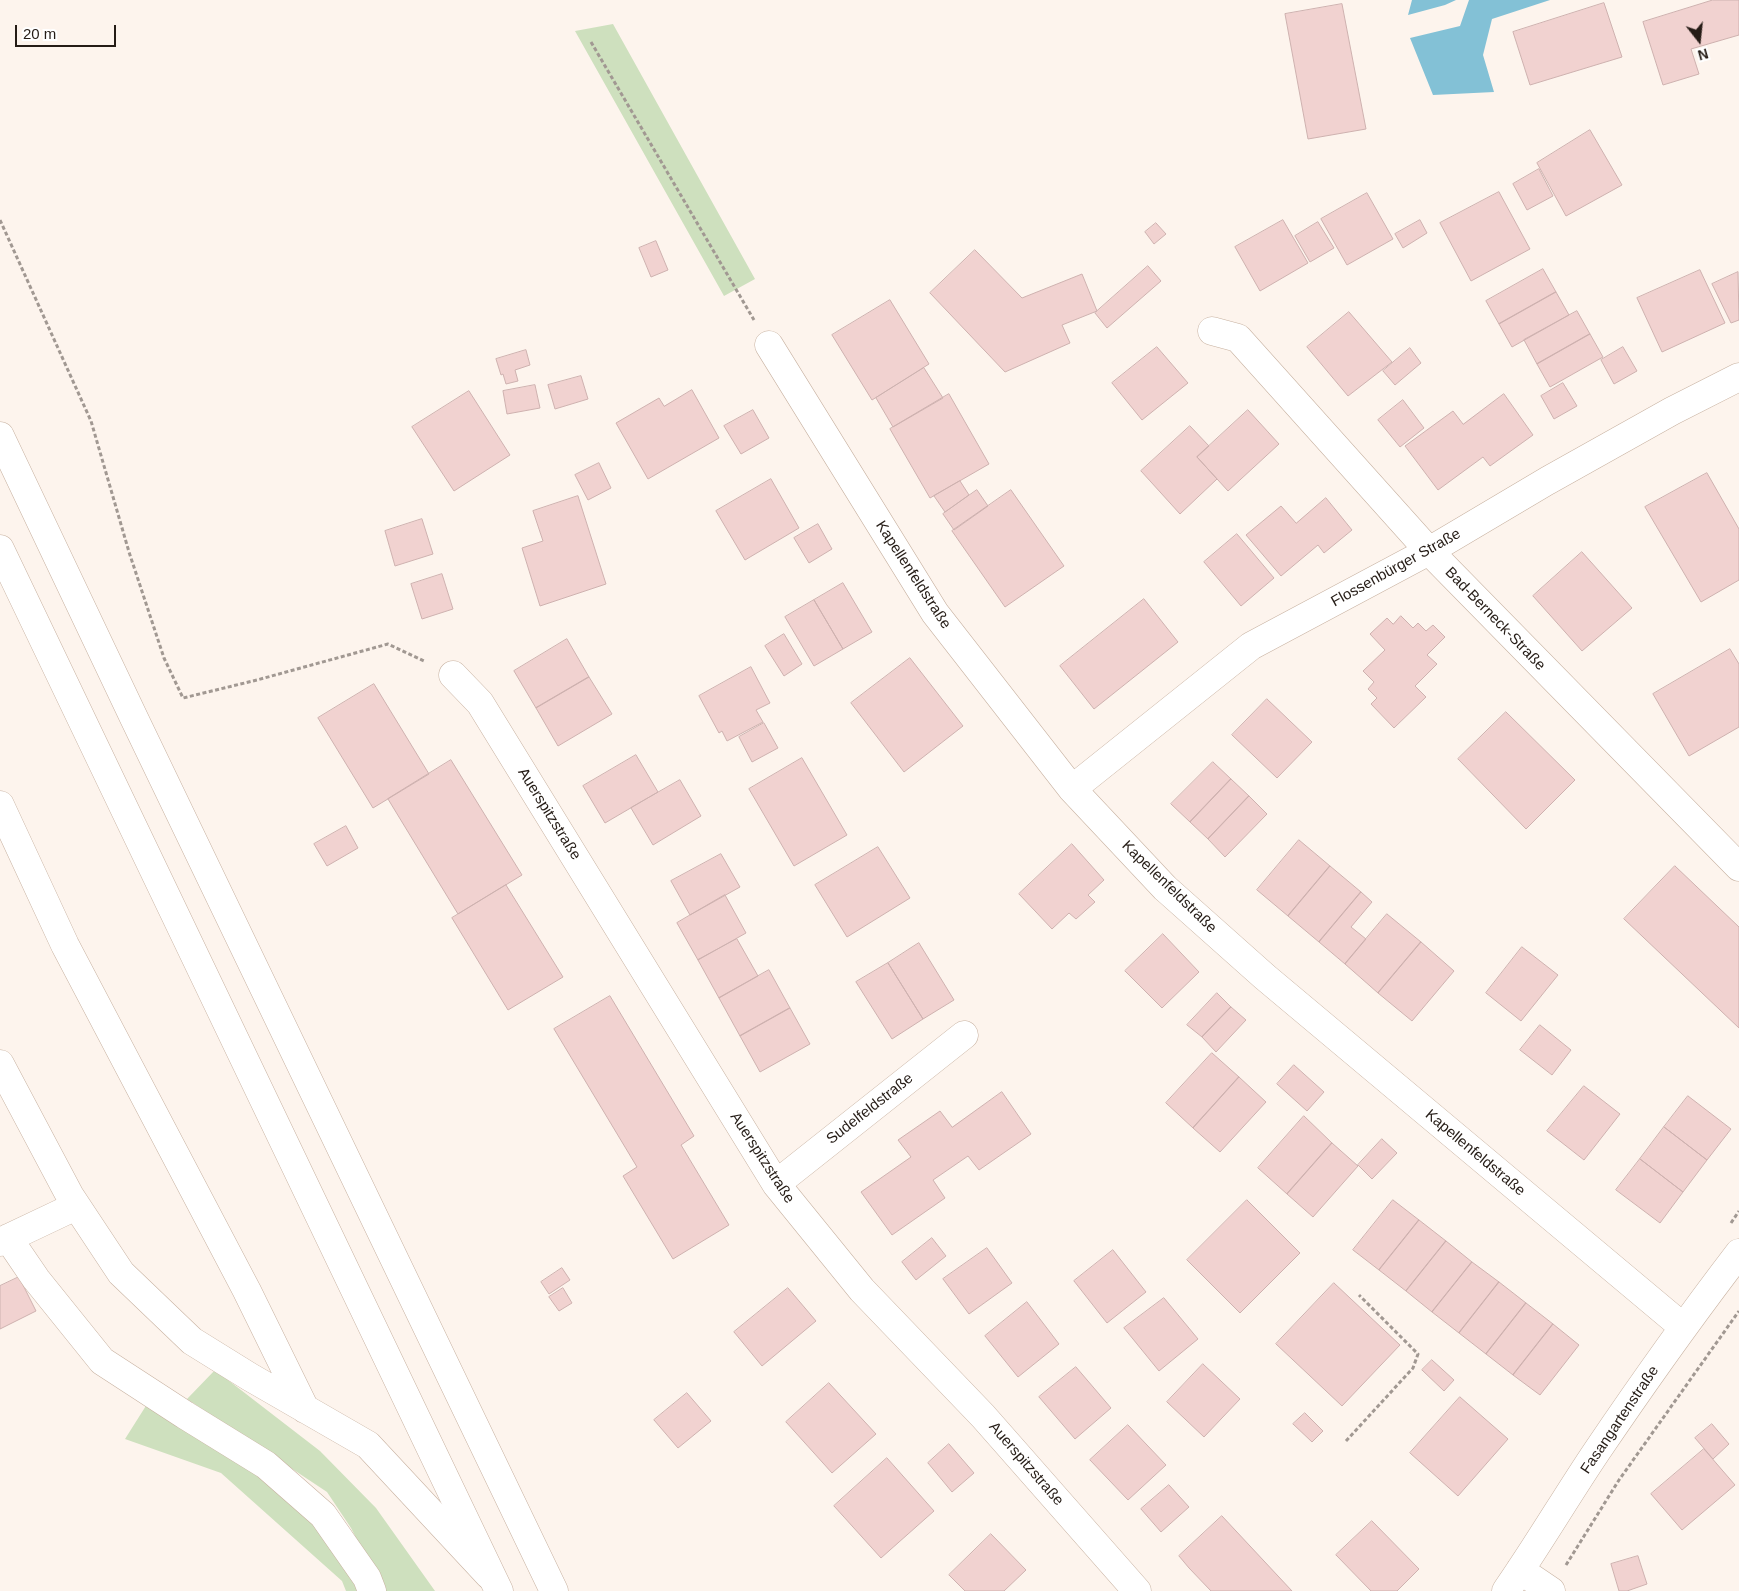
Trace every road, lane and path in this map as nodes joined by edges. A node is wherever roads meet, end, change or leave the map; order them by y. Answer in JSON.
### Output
{"nodes":[{"id":1,"x":591,"y":42,"type":"dead end"},
{"id":2,"x":0,"y":220,"type":"edge"},
{"id":3,"x":1212,"y":331,"type":"dead end"},
{"id":4,"x":769,"y":345,"type":"joint"},
{"id":5,"x":1739,"y":377,"type":"edge"},
{"id":6,"x":0,"y":436,"type":"edge"},
{"id":7,"x":0,"y":549,"type":"edge"},
{"id":8,"x":1429,"y":551,"type":"junction"},
{"id":9,"x":453,"y":675,"type":"joint"},
{"id":10,"x":1072,"y":789,"type":"junction"},
{"id":11,"x":0,"y":805,"type":"edge"},
{"id":12,"x":1739,"y":867,"type":"edge"},
{"id":13,"x":964,"y":1035,"type":"dead end"},
{"id":14,"x":0,"y":1064,"type":"edge"},
{"id":15,"x":776,"y":1184,"type":"junction"},
{"id":16,"x":76,"y":1206,"type":"junction"},
{"id":17,"x":4,"y":1240,"type":"edge"},
{"id":18,"x":1739,"y":1253,"type":"edge"},
{"id":19,"x":1359,"y":1295,"type":"dead end"},
{"id":20,"x":1739,"y":1312,"type":"edge"},
{"id":21,"x":1683,"y":1326,"type":"junction"},
{"id":22,"x":305,"y":1409,"type":"junction"},
{"id":23,"x":1346,"y":1441,"type":"dead end"},
{"id":24,"x":1513,"y":1581,"type":"edge"},
{"id":25,"x":497,"y":1586,"type":"edge"},
{"id":26,"x":372,"y":1591,"type":"edge"},
{"id":27,"x":554,"y":1591,"type":"edge"},
{"id":28,"x":1137,"y":1591,"type":"edge"},
{"id":29,"x":1551,"y":1591,"type":"edge"}],
"edges":[{"from":1,"to":4,"type":"path"},
{"from":2,"to":9,"type":"path"},
{"from":3,"to":8,"type":"main road","name":"Bad-Berneck-Straße"},
{"from":4,"to":10,"type":"main road","name":"Kapellenfeldstraße"},
{"from":5,"to":8,"type":"main road","name":"Flossenbürger Straße"},
{"from":6,"to":27,"type":"main road"},
{"from":7,"to":25,"type":"main road"},
{"from":8,"to":10,"type":"main road","name":"Flossenbürger Straße"},
{"from":8,"to":12,"type":"main road","name":"Bad-Berneck-Straße"},
{"from":9,"to":15,"type":"main road","name":"Auerspitzstraße"},
{"from":10,"to":21,"type":"main road","name":"Kapellenfeldstraße"},
{"from":11,"to":22,"type":"main road"},
{"from":13,"to":15,"type":"main road","name":"Sudelfeldstraße"},
{"from":14,"to":16,"type":"main road"},
{"from":15,"to":28,"type":"main road","name":"Auerspitzstraße"},
{"from":16,"to":17,"type":"main road"},
{"from":16,"to":22,"type":"main road"},
{"from":17,"to":26,"type":"main road"},
{"from":18,"to":21,"type":"main road","name":"Fasangartenstraße"},
{"from":19,"to":23,"type":"path"},
{"from":20,"to":29,"type":"path"},
{"from":21,"to":24,"type":"main road","name":"Fasangartenstraße"},
{"from":22,"to":25,"type":"main road"},
{"from":24,"to":29,"type":"main road"}]}
